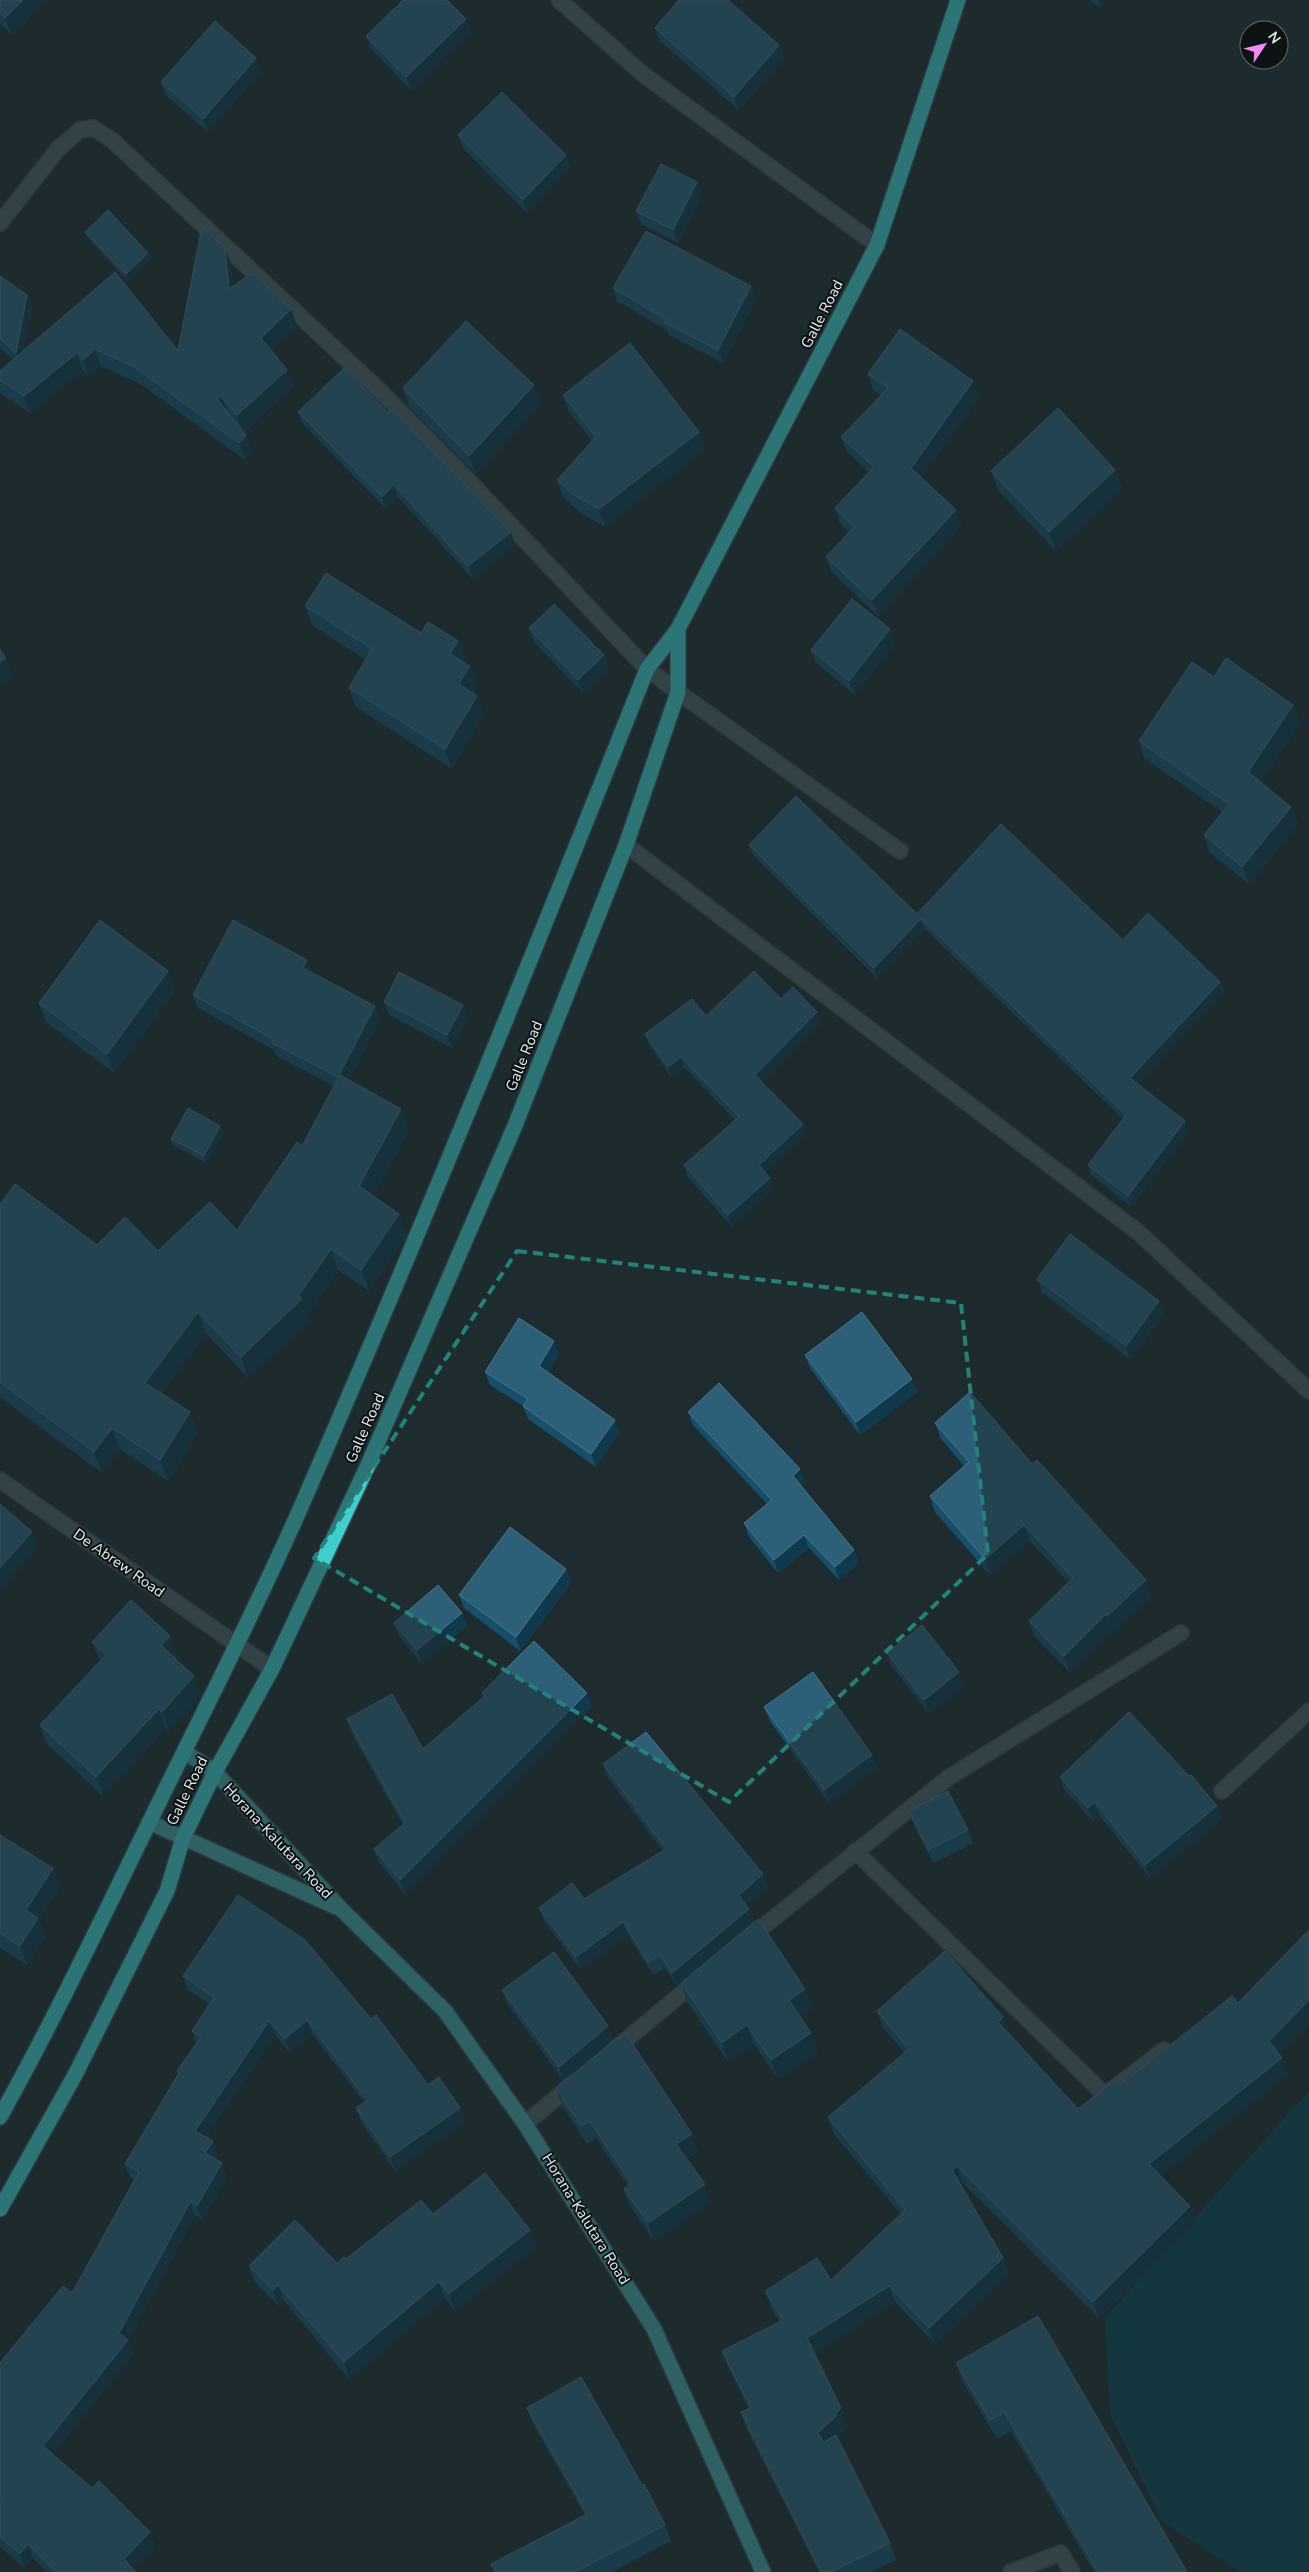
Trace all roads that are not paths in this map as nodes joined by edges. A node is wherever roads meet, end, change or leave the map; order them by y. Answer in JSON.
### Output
{"nodes":[{"id":1,"x":559,"y":0,"type":"edge"},
{"id":2,"x":958,"y":0,"type":"edge"},
{"id":3,"x":0,"y":223,"type":"edge"},
{"id":4,"x":877,"y":246,"type":"junction"},
{"id":5,"x":678,"y":629,"type":"junction"},
{"id":6,"x":647,"y":670,"type":"junction"},
{"id":7,"x":678,"y":692,"type":"junction"},
{"id":8,"x":626,"y":845,"type":"junction"},
{"id":9,"x":900,"y":852,"type":"dead end"},
{"id":10,"x":1309,"y":1391,"type":"edge"},
{"id":11,"x":0,"y":1480,"type":"edge"},
{"id":12,"x":1181,"y":1633,"type":"dead end"},
{"id":13,"x":237,"y":1646,"type":"junction"},
{"id":14,"x":272,"y":1669,"type":"junction"},
{"id":15,"x":1309,"y":1712,"type":"edge"},
{"id":16,"x":185,"y":1752,"type":"junction"},
{"id":17,"x":214,"y":1772,"type":"junction"},
{"id":18,"x":1222,"y":1791,"type":"dead end"},
{"id":19,"x":150,"y":1822,"type":"junction"},
{"id":20,"x":183,"y":1838,"type":"junction"},
{"id":21,"x":855,"y":1851,"type":"junction"},
{"id":22,"x":342,"y":1910,"type":"junction"},
{"id":23,"x":740,"y":1946,"type":"edge"},
{"id":24,"x":709,"y":1971,"type":"edge"},
{"id":25,"x":1177,"y":2041,"type":"edge"},
{"id":26,"x":601,"y":2060,"type":"edge"},
{"id":27,"x":586,"y":2073,"type":"edge"},
{"id":28,"x":0,"y":2117,"type":"edge"},
{"id":29,"x":525,"y":2124,"type":"junction"},
{"id":30,"x":0,"y":2209,"type":"edge"},
{"id":31,"x":763,"y":2572,"type":"edge"},
{"id":32,"x":1011,"y":2572,"type":"edge"},
{"id":33,"x":1072,"y":2572,"type":"edge"}],
"edges":[{"from":1,"to":4,"type":"street"},
{"from":2,"to":4,"type":"highway","name":"Galle Road"},
{"from":3,"to":6,"type":"street"},
{"from":4,"to":5,"type":"highway","name":"Galle Road"},
{"from":5,"to":6,"type":"highway","name":"Galle Road"},
{"from":5,"to":7,"type":"highway","name":"Galle Road"},
{"from":6,"to":7,"type":"street"},
{"from":6,"to":13,"type":"highway","name":"Galle Road"},
{"from":7,"to":8,"type":"highway","name":"Galle Road"},
{"from":7,"to":9,"type":"street"},
{"from":8,"to":10,"type":"street"},
{"from":8,"to":14,"type":"highway","name":"Galle Road"},
{"from":11,"to":13,"type":"street","name":"De Abrew Road"},
{"from":12,"to":21,"type":"street"},
{"from":13,"to":14,"type":"street","name":"De Abrew Road"},
{"from":13,"to":16,"type":"highway","name":"Galle Road"},
{"from":14,"to":17,"type":"highway","name":"Galle Road"},
{"from":15,"to":18,"type":"street"},
{"from":16,"to":17,"type":"main road","name":"Horana-Kalutara Road"},
{"from":16,"to":19,"type":"highway","name":"Galle Road"},
{"from":17,"to":20,"type":"highway","name":"Galle Road"},
{"from":17,"to":22,"type":"main road","name":"Horana-Kalutara Road"},
{"from":19,"to":20,"type":"main road","name":"Horana-Kalutara Road"},
{"from":19,"to":28,"type":"highway","name":"Galle Road"},
{"from":20,"to":22,"type":"main road","name":"Horana-Kalutara Road"},
{"from":20,"to":30,"type":"highway","name":"Galle Road"},
{"from":21,"to":23,"type":"street"},
{"from":21,"to":25,"type":"street"},
{"from":22,"to":29,"type":"main road","name":"Horana-Kalutara Road"},
{"from":24,"to":26,"type":"street"},
{"from":27,"to":29,"type":"street"},
{"from":29,"to":31,"type":"main road","name":"Horana-Kalutara Road"},
{"from":32,"to":33,"type":"street"}]}
